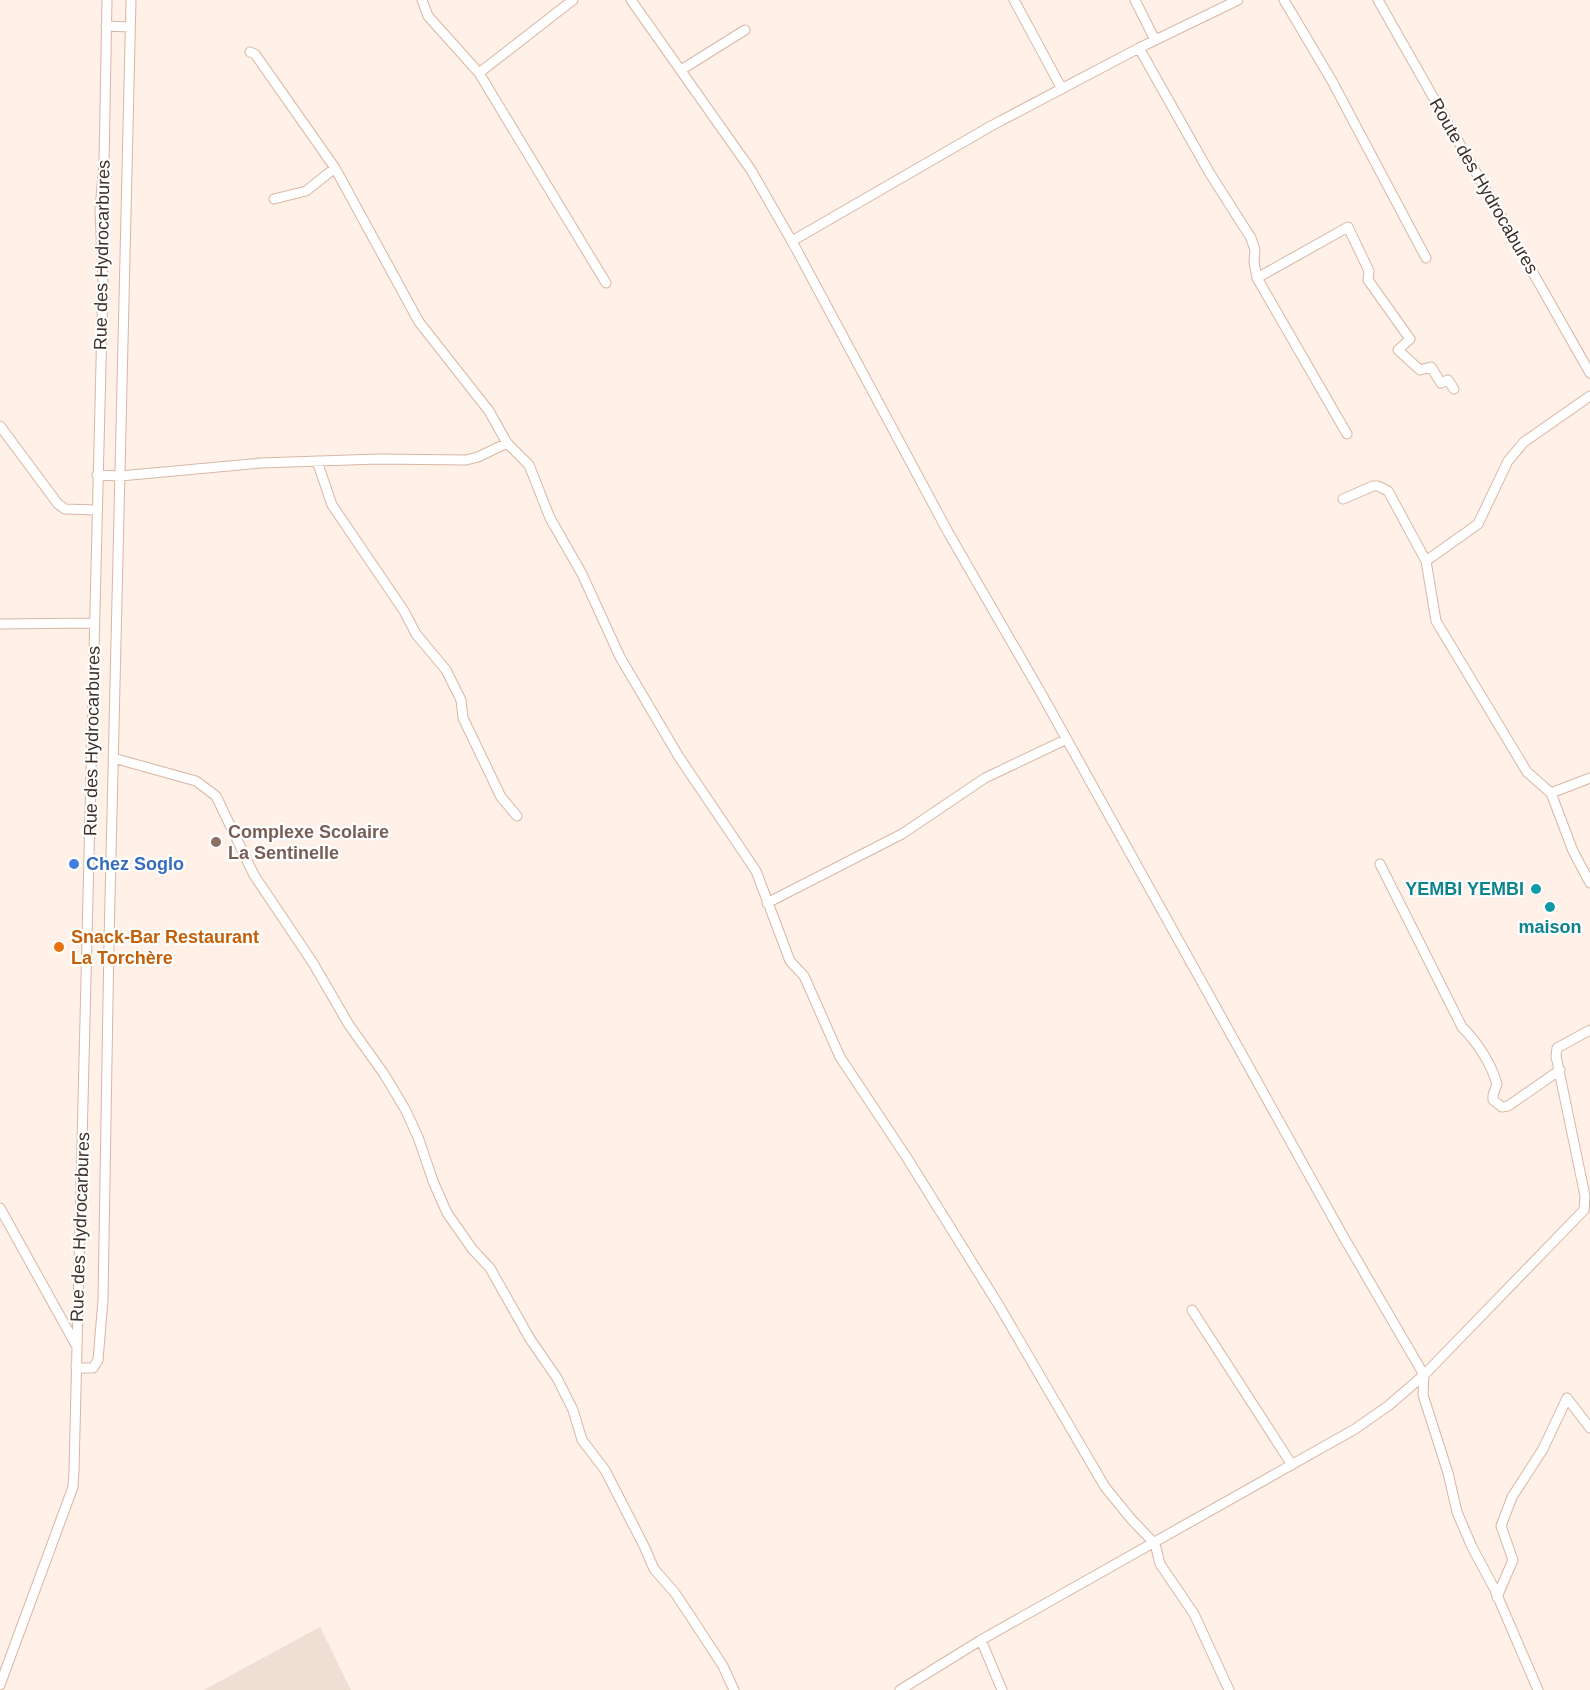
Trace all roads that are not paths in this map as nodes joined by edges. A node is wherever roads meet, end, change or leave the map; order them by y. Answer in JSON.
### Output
{"nodes":[{"id":1,"x":107,"y":0,"type":"edge"},
{"id":2,"x":131,"y":0,"type":"edge"},
{"id":3,"x":422,"y":0,"type":"edge"},
{"id":4,"x":573,"y":0,"type":"edge"},
{"id":5,"x":631,"y":0,"type":"edge"},
{"id":6,"x":1014,"y":0,"type":"edge"},
{"id":7,"x":1135,"y":0,"type":"edge"},
{"id":8,"x":1238,"y":0,"type":"edge"},
{"id":9,"x":1284,"y":0,"type":"edge"},
{"id":10,"x":1378,"y":0,"type":"edge"},
{"id":11,"x":106,"y":26,"type":"junction"},
{"id":12,"x":130,"y":27,"type":"junction"},
{"id":13,"x":745,"y":30,"type":"dead end"},
{"id":14,"x":1155,"y":40,"type":"junction"},
{"id":15,"x":1139,"y":48,"type":"junction"},
{"id":16,"x":250,"y":52,"type":"dead end"},
{"id":17,"x":681,"y":70,"type":"junction"},
{"id":18,"x":479,"y":74,"type":"junction"},
{"id":19,"x":1062,"y":88,"type":"junction"},
{"id":20,"x":335,"y":168,"type":"junction"},
{"id":21,"x":274,"y":199,"type":"dead end"},
{"id":22,"x":792,"y":241,"type":"junction"},
{"id":23,"x":1426,"y":258,"type":"dead end"},
{"id":24,"x":1257,"y":278,"type":"junction"},
{"id":25,"x":606,"y":284,"type":"dead end"},
{"id":26,"x":1589,"y":369,"type":"edge"},
{"id":27,"x":1454,"y":389,"type":"dead end"},
{"id":28,"x":1590,"y":396,"type":"edge"},
{"id":29,"x":0,"y":426,"type":"edge"},
{"id":30,"x":1347,"y":434,"type":"dead end"},
{"id":31,"x":507,"y":443,"type":"junction"},
{"id":32,"x":317,"y":461,"type":"junction"},
{"id":33,"x":97,"y":475,"type":"junction"},
{"id":34,"x":120,"y":476,"type":"junction"},
{"id":35,"x":1343,"y":499,"type":"dead end"},
{"id":36,"x":96,"y":510,"type":"junction"},
{"id":37,"x":1426,"y":561,"type":"junction"},
{"id":38,"x":94,"y":623,"type":"junction"},
{"id":39,"x":0,"y":624,"type":"edge"},
{"id":40,"x":1067,"y":739,"type":"junction"},
{"id":41,"x":113,"y":758,"type":"junction"},
{"id":42,"x":1590,"y":778,"type":"edge"},
{"id":43,"x":1551,"y":794,"type":"junction"},
{"id":44,"x":516,"y":816,"type":"dead end"},
{"id":45,"x":1380,"y":864,"type":"dead end"},
{"id":46,"x":1590,"y":882,"type":"edge"},
{"id":47,"x":767,"y":903,"type":"junction"},
{"id":48,"x":1590,"y":1029,"type":"edge"},
{"id":49,"x":1560,"y":1070,"type":"junction"},
{"id":50,"x":0,"y":1208,"type":"edge"},
{"id":51,"x":1192,"y":1310,"type":"dead end"},
{"id":52,"x":76,"y":1345,"type":"junction"},
{"id":53,"x":76,"y":1366,"type":"junction"},
{"id":54,"x":1424,"y":1375,"type":"junction"},
{"id":55,"x":1590,"y":1428,"type":"edge"},
{"id":56,"x":1292,"y":1465,"type":"junction"},
{"id":57,"x":1155,"y":1544,"type":"junction"},
{"id":58,"x":1497,"y":1597,"type":"junction"},
{"id":59,"x":981,"y":1641,"type":"junction"},
{"id":60,"x":0,"y":1685,"type":"edge"},
{"id":61,"x":734,"y":1690,"type":"edge"},
{"id":62,"x":900,"y":1690,"type":"edge"},
{"id":63,"x":1002,"y":1690,"type":"edge"},
{"id":64,"x":1229,"y":1690,"type":"edge"},
{"id":65,"x":1538,"y":1690,"type":"edge"}],
"edges":[{"from":1,"to":11,"type":"street","name":"Rue des Hydrocarbures"},
{"from":2,"to":12,"type":"street"},
{"from":3,"to":18,"type":"street"},
{"from":4,"to":18,"type":"street"},
{"from":5,"to":17,"type":"street"},
{"from":6,"to":19,"type":"street"},
{"from":7,"to":14,"type":"street"},
{"from":8,"to":14,"type":"street"},
{"from":9,"to":23,"type":"street"},
{"from":10,"to":26,"type":"street","name":"Route des Hydrocabures"},
{"from":11,"to":12,"type":"street"},
{"from":11,"to":33,"type":"street","name":"Rue des Hydrocarbures"},
{"from":12,"to":34,"type":"street"},
{"from":13,"to":17,"type":"street"},
{"from":14,"to":15,"type":"street"},
{"from":15,"to":19,"type":"street"},
{"from":15,"to":24,"type":"street"},
{"from":16,"to":20,"type":"street"},
{"from":17,"to":22,"type":"street"},
{"from":18,"to":25,"type":"street"},
{"from":19,"to":22,"type":"street"},
{"from":20,"to":21,"type":"street"},
{"from":20,"to":31,"type":"street"},
{"from":22,"to":40,"type":"street"},
{"from":24,"to":27,"type":"street"},
{"from":24,"to":30,"type":"street"},
{"from":28,"to":37,"type":"street"},
{"from":29,"to":36,"type":"street"},
{"from":31,"to":32,"type":"street"},
{"from":31,"to":47,"type":"street"},
{"from":32,"to":34,"type":"street"},
{"from":32,"to":44,"type":"street"},
{"from":33,"to":34,"type":"street"},
{"from":33,"to":36,"type":"street","name":"Rue des Hydrocarbures"},
{"from":34,"to":41,"type":"street"},
{"from":35,"to":37,"type":"street"},
{"from":36,"to":38,"type":"street","name":"Rue des Hydrocarbures"},
{"from":37,"to":43,"type":"street"},
{"from":38,"to":39,"type":"street"},
{"from":38,"to":52,"type":"street","name":"Rue des Hydrocarbures"},
{"from":40,"to":47,"type":"street"},
{"from":40,"to":54,"type":"street"},
{"from":41,"to":53,"type":"street"},
{"from":41,"to":61,"type":"street"},
{"from":42,"to":43,"type":"street"},
{"from":43,"to":46,"type":"street"},
{"from":45,"to":49,"type":"street"},
{"from":47,"to":57,"type":"street"},
{"from":48,"to":49,"type":"street"},
{"from":49,"to":54,"type":"street"},
{"from":50,"to":52,"type":"street"},
{"from":51,"to":56,"type":"street"},
{"from":52,"to":53,"type":"street","name":"Rue des Hydrocarbures"},
{"from":53,"to":60,"type":"street","name":"Rue des Hydrocarbures"},
{"from":54,"to":56,"type":"street"},
{"from":54,"to":58,"type":"street"},
{"from":55,"to":58,"type":"street"},
{"from":56,"to":57,"type":"street"},
{"from":57,"to":59,"type":"street"},
{"from":57,"to":64,"type":"street"},
{"from":58,"to":65,"type":"street"},
{"from":59,"to":62,"type":"street"},
{"from":59,"to":63,"type":"street"}]}
